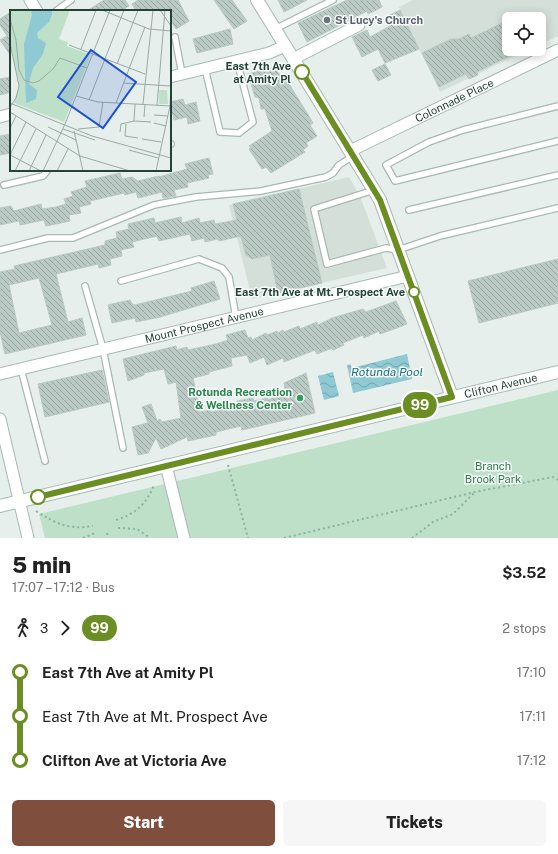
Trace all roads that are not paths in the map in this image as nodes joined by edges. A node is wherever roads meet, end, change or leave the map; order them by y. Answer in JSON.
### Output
{"nodes":[{"id":1,"x":30,"y":0,"type":"edge"},
{"id":2,"x":71,"y":0,"type":"edge"},
{"id":3,"x":257,"y":0,"type":"edge"},
{"id":4,"x":333,"y":0,"type":"edge"},
{"id":5,"x":36,"y":10,"type":"edge"},
{"id":6,"x":57,"y":10,"type":"edge"},
{"id":7,"x":359,"y":25,"type":"dead end"},
{"id":8,"x":275,"y":29,"type":"junction"},
{"id":9,"x":175,"y":37,"type":"dead end"},
{"id":10,"x":285,"y":46,"type":"junction"},
{"id":11,"x":558,"y":50,"type":"edge"},
{"id":12,"x":294,"y":60,"type":"junction"},
{"id":13,"x":237,"y":61,"type":"junction"},
{"id":14,"x":205,"y":68,"type":"junction"},
{"id":15,"x":182,"y":74,"type":"junction"},
{"id":16,"x":171,"y":77,"type":"edge"},
{"id":17,"x":558,"y":106,"type":"edge"},
{"id":18,"x":10,"y":114,"type":"edge"},
{"id":19,"x":0,"y":117,"type":"edge"},
{"id":20,"x":558,"y":141,"type":"edge"},
{"id":21,"x":352,"y":153,"type":"junction"},
{"id":22,"x":47,"y":171,"type":"edge"},
{"id":23,"x":558,"y":175,"type":"edge"},
{"id":24,"x":4,"y":185,"type":"dead end"},
{"id":25,"x":374,"y":190,"type":"junction"},
{"id":26,"x":558,"y":208,"type":"edge"},
{"id":27,"x":409,"y":210,"type":"dead end"},
{"id":28,"x":0,"y":250,"type":"edge"},
{"id":29,"x":398,"y":250,"type":"junction"},
{"id":30,"x":408,"y":276,"type":"junction"},
{"id":31,"x":121,"y":281,"type":"dead end"},
{"id":32,"x":85,"y":286,"type":"dead end"},
{"id":33,"x":236,"y":318,"type":"junction"},
{"id":34,"x":103,"y":349,"type":"junction"},
{"id":35,"x":21,"y":369,"type":"junction"},
{"id":36,"x":558,"y":372,"type":"edge"},
{"id":37,"x":0,"y":374,"type":"edge"},
{"id":38,"x":452,"y":397,"type":"junction"},
{"id":39,"x":0,"y":419,"type":"edge"},
{"id":40,"x":123,"y":448,"type":"dead end"},
{"id":41,"x":45,"y":461,"type":"dead end"},
{"id":42,"x":166,"y":465,"type":"junction"},
{"id":43,"x":20,"y":502,"type":"junction"},
{"id":44,"x":0,"y":506,"type":"edge"},
{"id":45,"x":28,"y":538,"type":"edge"},
{"id":46,"x":184,"y":538,"type":"edge"}],
"edges":[{"from":1,"to":5,"type":"street"},
{"from":2,"to":6,"type":"lane"},
{"from":3,"to":8,"type":"main road"},
{"from":4,"to":8,"type":"lane"},
{"from":7,"to":12,"type":"street"},
{"from":8,"to":10,"type":"main road"},
{"from":9,"to":15,"type":"lane"},
{"from":10,"to":12,"type":"main road"},
{"from":10,"to":13,"type":"street"},
{"from":11,"to":21,"type":"street","name":"Colonnade Place"},
{"from":12,"to":21,"type":"main road"},
{"from":13,"to":14,"type":"street"},
{"from":13,"to":14,"type":"lane"},
{"from":14,"to":15,"type":"street"},
{"from":15,"to":16,"type":"street"},
{"from":17,"to":20,"type":"lane"},
{"from":18,"to":19,"type":"street"},
{"from":21,"to":25,"type":"main road"},
{"from":21,"to":28,"type":"lane"},
{"from":22,"to":24,"type":"lane"},
{"from":23,"to":27,"type":"lane"},
{"from":25,"to":29,"type":"main road"},
{"from":25,"to":29,"type":"lane"},
{"from":26,"to":29,"type":"lane"},
{"from":29,"to":30,"type":"main road"},
{"from":30,"to":33,"type":"street","name":"Mount Prospect Avenue"},
{"from":30,"to":38,"type":"main road"},
{"from":31,"to":33,"type":"lane"},
{"from":32,"to":34,"type":"lane"},
{"from":33,"to":34,"type":"street","name":"Mount Prospect Avenue"},
{"from":34,"to":35,"type":"street","name":"Mount Prospect Avenue"},
{"from":34,"to":40,"type":"lane"},
{"from":35,"to":37,"type":"street","name":"Mount Prospect Avenue"},
{"from":35,"to":41,"type":"lane"},
{"from":36,"to":38,"type":"main road","name":"Clifton Avenue"},
{"from":38,"to":42,"type":"main road","name":"Clifton Avenue"},
{"from":39,"to":43,"type":"street"},
{"from":42,"to":43,"type":"main road","name":"Clifton Avenue"},
{"from":42,"to":46,"type":"street"},
{"from":43,"to":44,"type":"main road","name":"Clifton Avenue"},
{"from":43,"to":45,"type":"street"}]}
